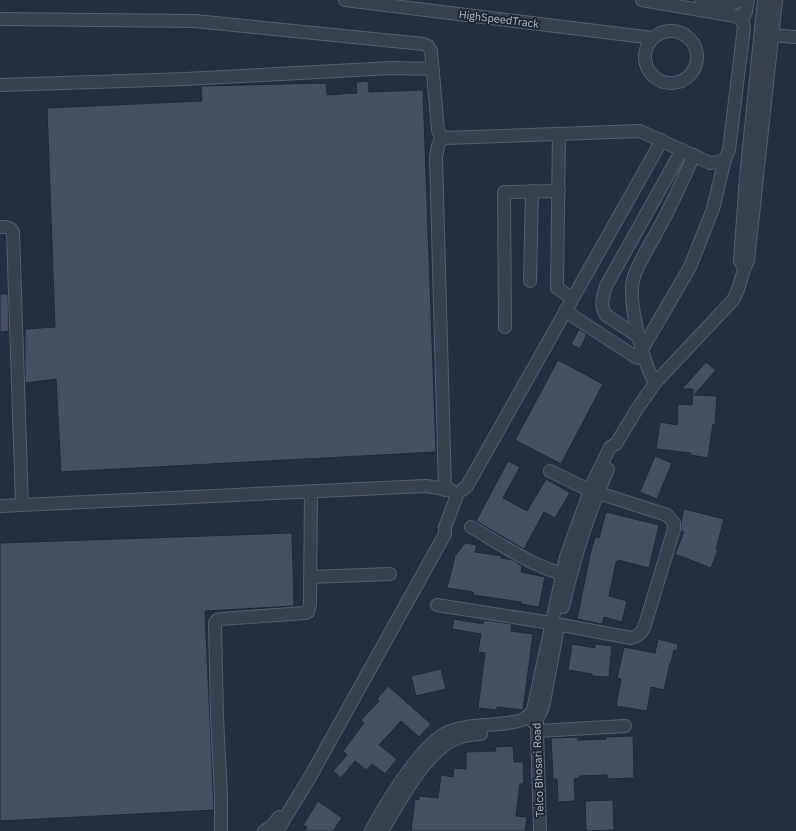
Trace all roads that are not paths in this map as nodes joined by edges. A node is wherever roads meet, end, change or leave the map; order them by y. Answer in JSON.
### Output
{"nodes":[{"id":1,"x":345,"y":0,"type":"edge"},
{"id":2,"x":642,"y":0,"type":"edge"},
{"id":3,"x":701,"y":0,"type":"edge"},
{"id":4,"x":741,"y":0,"type":"edge"},
{"id":5,"x":748,"y":0,"type":"edge"},
{"id":6,"x":764,"y":0,"type":"edge"},
{"id":7,"x":776,"y":0,"type":"edge"},
{"id":8,"x":0,"y":19,"type":"edge"},
{"id":9,"x":742,"y":20,"type":"junction"},
{"id":10,"x":772,"y":35,"type":"junction"},
{"id":11,"x":796,"y":37,"type":"edge"},
{"id":12,"x":653,"y":38,"type":"junction"},
{"id":13,"x":765,"y":47,"type":"junction"},
{"id":14,"x":433,"y":69,"type":"junction"},
{"id":15,"x":0,"y":85,"type":"edge"},
{"id":16,"x":559,"y":134,"type":"junction"},
{"id":17,"x":442,"y":137,"type":"junction"},
{"id":18,"x":662,"y":140,"type":"junction"},
{"id":19,"x":682,"y":150,"type":"junction"},
{"id":20,"x":694,"y":155,"type":"junction"},
{"id":21,"x":725,"y":159,"type":"junction"},
{"id":22,"x":532,"y":191,"type":"junction"},
{"id":23,"x":558,"y":191,"type":"junction"},
{"id":24,"x":0,"y":227,"type":"edge"},
{"id":25,"x":530,"y":280,"type":"dead end"},
{"id":26,"x":572,"y":298,"type":"junction"},
{"id":27,"x":565,"y":311,"type":"junction"},
{"id":28,"x":505,"y":328,"type":"dead end"},
{"id":29,"x":639,"y":337,"type":"junction"},
{"id":30,"x":642,"y":350,"type":"junction"},
{"id":31,"x":655,"y":383,"type":"junction"},
{"id":32,"x":550,"y":471,"type":"dead end"},
{"id":33,"x":311,"y":492,"type":"junction"},
{"id":34,"x":453,"y":492,"type":"junction"},
{"id":35,"x":593,"y":492,"type":"junction"},
{"id":36,"x":22,"y":505,"type":"junction"},
{"id":37,"x":0,"y":506,"type":"edge"},
{"id":38,"x":445,"y":527,"type":"junction"},
{"id":39,"x":471,"y":527,"type":"dead end"},
{"id":40,"x":390,"y":574,"type":"dead end"},
{"id":41,"x":566,"y":575,"type":"junction"},
{"id":42,"x":310,"y":577,"type":"junction"},
{"id":43,"x":437,"y":605,"type":"dead end"},
{"id":44,"x":555,"y":624,"type":"junction"},
{"id":45,"x":536,"y":720,"type":"junction"},
{"id":46,"x":625,"y":726,"type":"dead end"},
{"id":47,"x":221,"y":831,"type":"edge"},
{"id":48,"x":264,"y":831,"type":"edge"},
{"id":49,"x":277,"y":831,"type":"edge"},
{"id":50,"x":371,"y":831,"type":"edge"},
{"id":51,"x":382,"y":831,"type":"edge"},
{"id":52,"x":540,"y":831,"type":"edge"}],
"edges":[{"from":1,"to":12,"type":"street","name":"HighSpeedTrack"},
{"from":2,"to":9,"type":"street"},
{"from":3,"to":4,"type":"street"},
{"from":5,"to":9,"type":"street"},
{"from":6,"to":13,"type":"street"},
{"from":7,"to":10,"type":"street"},
{"from":8,"to":14,"type":"street"},
{"from":9,"to":21,"type":"street"},
{"from":10,"to":11,"type":"street"},
{"from":10,"to":13,"type":"street"},
{"from":12,"to":12,"type":"street"},
{"from":13,"to":31,"type":"street","name":"Telco Bhosari Road"},
{"from":14,"to":15,"type":"street"},
{"from":14,"to":17,"type":"street"},
{"from":16,"to":17,"type":"street"},
{"from":16,"to":18,"type":"street"},
{"from":16,"to":23,"type":"street"},
{"from":17,"to":34,"type":"street"},
{"from":18,"to":19,"type":"street"},
{"from":18,"to":26,"type":"street"},
{"from":19,"to":20,"type":"street"},
{"from":19,"to":29,"type":"street"},
{"from":20,"to":21,"type":"street"},
{"from":20,"to":29,"type":"street"},
{"from":21,"to":30,"type":"street"},
{"from":22,"to":23,"type":"street"},
{"from":22,"to":25,"type":"street"},
{"from":22,"to":28,"type":"street"},
{"from":23,"to":26,"type":"street"},
{"from":24,"to":36,"type":"street"},
{"from":26,"to":27,"type":"street"},
{"from":27,"to":30,"type":"street"},
{"from":27,"to":34,"type":"street"},
{"from":29,"to":30,"type":"street"},
{"from":30,"to":31,"type":"street"},
{"from":31,"to":35,"type":"street","name":"Telco Bhosari Road"},
{"from":32,"to":35,"type":"street"},
{"from":33,"to":34,"type":"street"},
{"from":33,"to":36,"type":"street"},
{"from":33,"to":42,"type":"street"},
{"from":34,"to":38,"type":"street"},
{"from":35,"to":41,"type":"street","name":"Telco Bhosari Road"},
{"from":35,"to":44,"type":"street"},
{"from":36,"to":37,"type":"street"},
{"from":38,"to":48,"type":"street"},
{"from":38,"to":49,"type":"street"},
{"from":39,"to":41,"type":"street"},
{"from":40,"to":42,"type":"street"},
{"from":41,"to":44,"type":"street","name":"Telco Bhosari Road"},
{"from":42,"to":47,"type":"street"},
{"from":43,"to":44,"type":"street"},
{"from":44,"to":45,"type":"street","name":"Telco Bhosari Road"},
{"from":45,"to":46,"type":"street"},
{"from":45,"to":50,"type":"street"},
{"from":45,"to":51,"type":"street"},
{"from":45,"to":52,"type":"street","name":"Telco Bhosari Road"}]}
